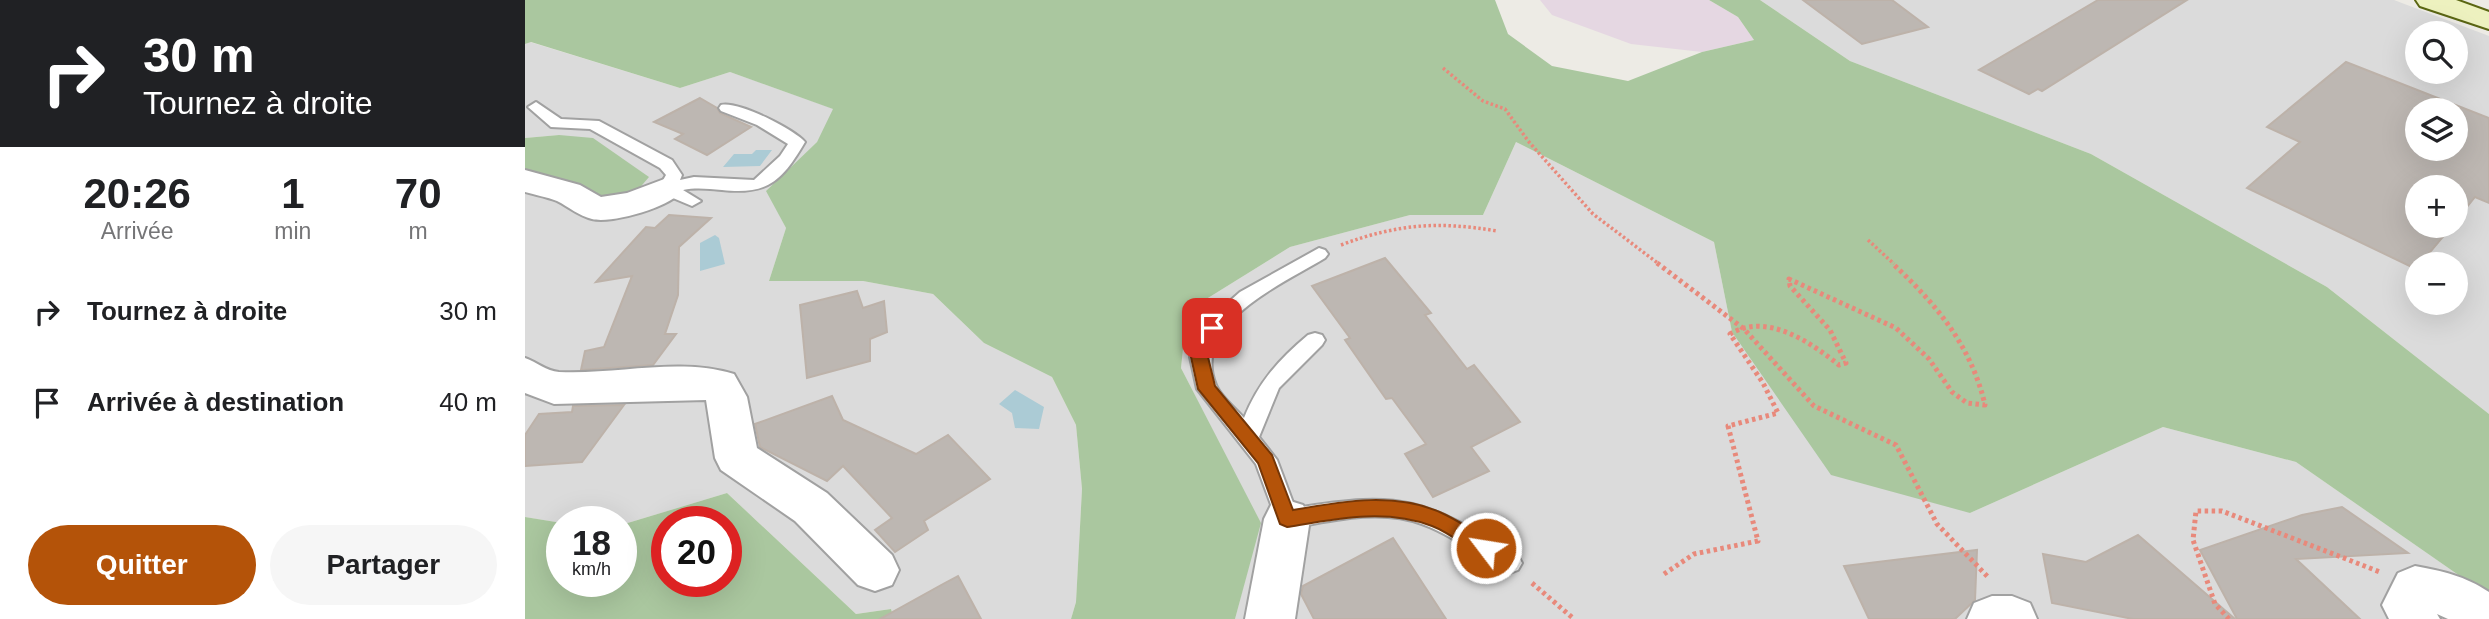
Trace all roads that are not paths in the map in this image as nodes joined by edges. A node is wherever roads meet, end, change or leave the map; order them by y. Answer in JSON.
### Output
{"nodes":[{"id":1,"x":2430,"y":0,"type":"edge"},
{"id":2,"x":2470,"y":0,"type":"edge"},
{"id":3,"x":2489,"y":6,"type":"edge"},
{"id":4,"x":2489,"y":21,"type":"edge"},
{"id":5,"x":536,"y":107,"type":"dead end"},
{"id":6,"x":727,"y":107,"type":"dead end"},
{"id":7,"x":525,"y":181,"type":"edge"},
{"id":8,"x":680,"y":195,"type":"junction"},
{"id":9,"x":1319,"y":254,"type":"road end"},
{"id":10,"x":1315,"y":340,"type":"dead end"},
{"id":11,"x":525,"y":373,"type":"edge"},
{"id":12,"x":1248,"y":439,"type":"junction"},
{"id":13,"x":1287,"y":519,"type":"junction"},
{"id":14,"x":1510,"y":562,"type":"road end"},
{"id":15,"x":875,"y":570,"type":"dead end"},
{"id":16,"x":2415,"y":603,"type":"edge"},
{"id":17,"x":1270,"y":619,"type":"edge"},
{"id":18,"x":2489,"y":619,"type":"edge"}],
"edges":[{"from":1,"to":4,"type":"main road"},
{"from":2,"to":3,"type":"main road"},
{"from":5,"to":8,"type":"lane"},
{"from":6,"to":8,"type":"lane"},
{"from":7,"to":8,"type":"street"},
{"from":9,"to":12,"type":"lane"},
{"from":10,"to":12,"type":"lane"},
{"from":11,"to":15,"type":"street"},
{"from":12,"to":13,"type":"lane"},
{"from":13,"to":14,"type":"lane"},
{"from":13,"to":17,"type":"street"},
{"from":16,"to":18,"type":"street"}]}
